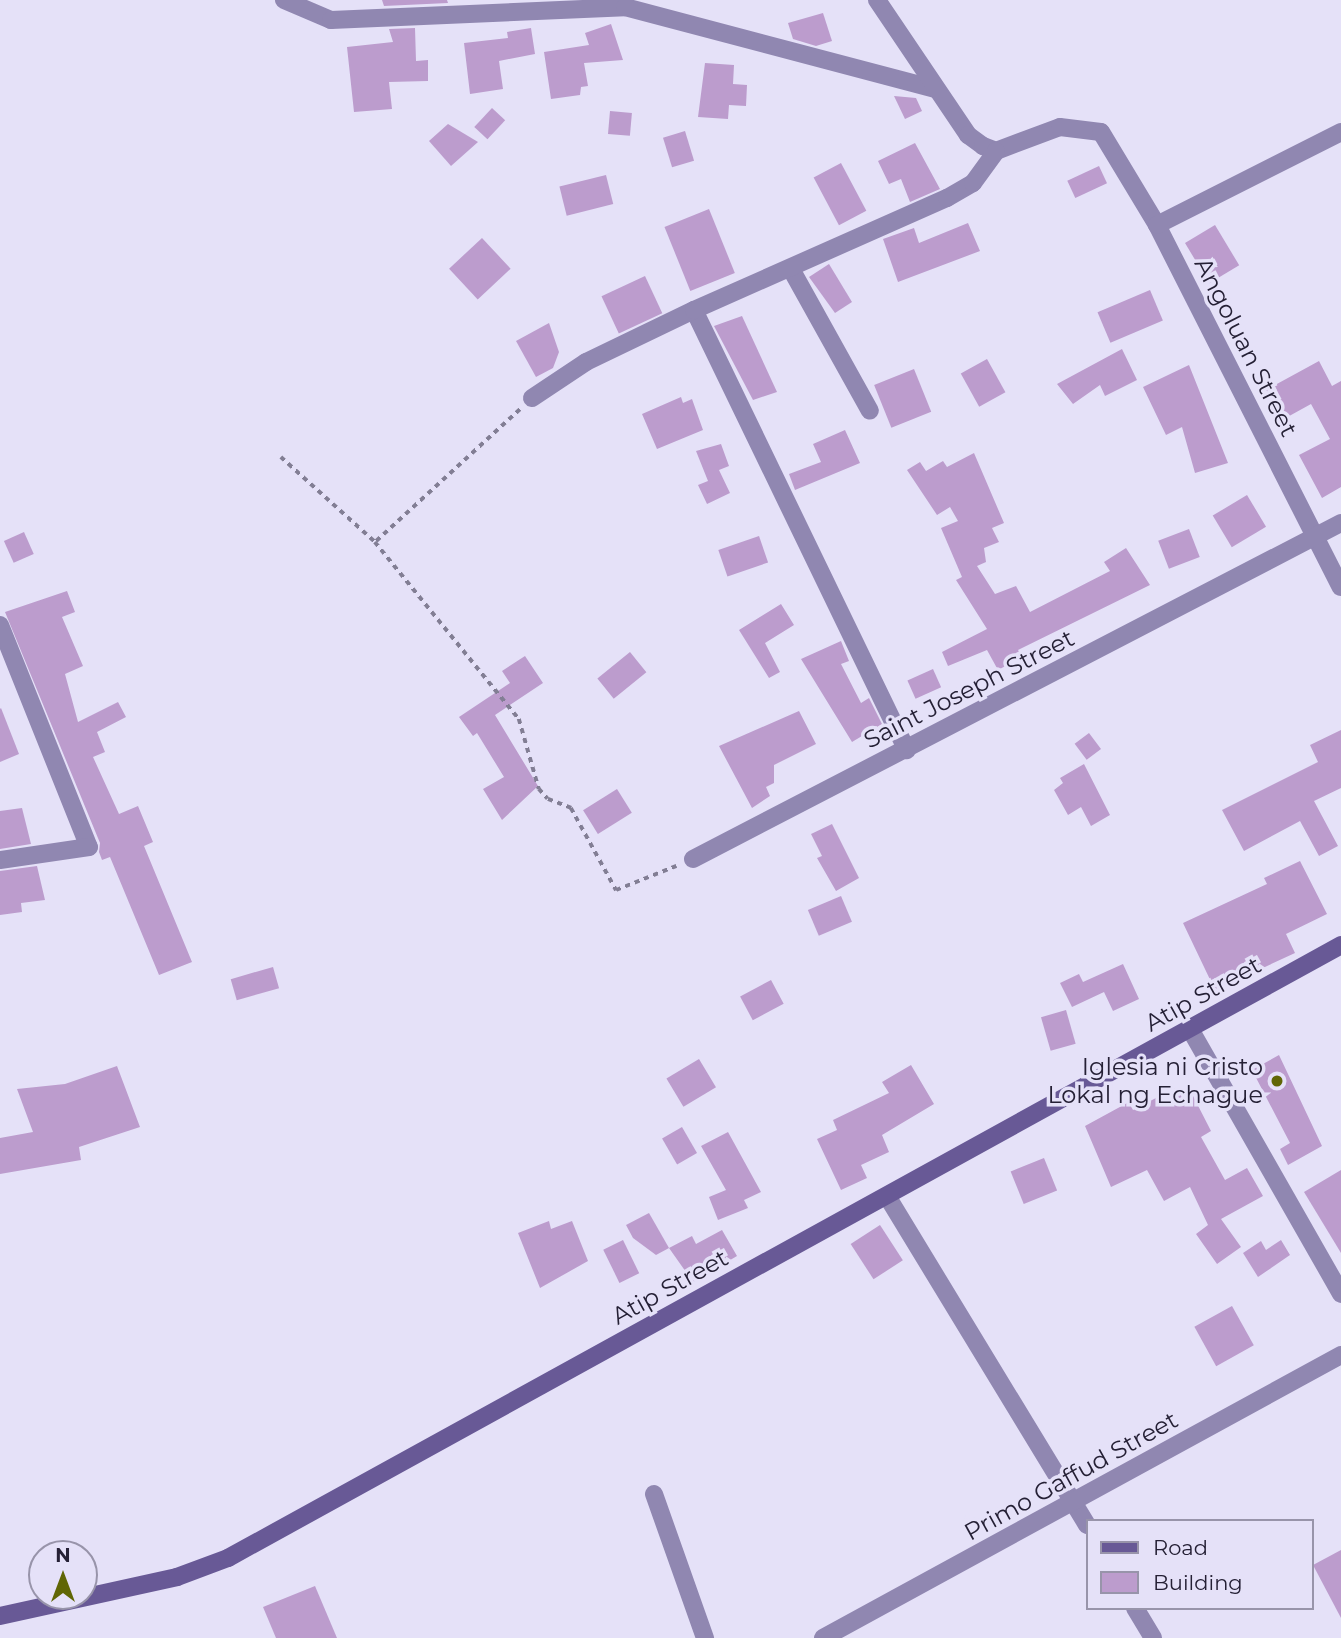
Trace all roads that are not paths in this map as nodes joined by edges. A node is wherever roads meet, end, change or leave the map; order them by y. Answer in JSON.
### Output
{"nodes":[{"id":1,"x":284,"y":0,"type":"edge"},
{"id":2,"x":877,"y":0,"type":"edge"},
{"id":3,"x":936,"y":89,"type":"junction"},
{"id":4,"x":1341,"y":132,"type":"edge"},
{"id":5,"x":996,"y":151,"type":"junction"},
{"id":6,"x":1157,"y":225,"type":"junction"},
{"id":7,"x":791,"y":269,"type":"junction"},
{"id":8,"x":694,"y":310,"type":"junction"},
{"id":9,"x":532,"y":398,"type":"road end"},
{"id":10,"x":870,"y":411,"type":"dead end"},
{"id":11,"x":1341,"y":523,"type":"edge"},
{"id":12,"x":1314,"y":537,"type":"junction"},
{"id":13,"x":1341,"y":587,"type":"edge"},
{"id":14,"x":0,"y":625,"type":"edge"},
{"id":15,"x":907,"y":750,"type":"junction"},
{"id":16,"x":693,"y":859,"type":"road end"},
{"id":17,"x":0,"y":860,"type":"edge"},
{"id":18,"x":1341,"y":945,"type":"edge"},
{"id":19,"x":1190,"y":1029,"type":"junction"},
{"id":20,"x":887,"y":1196,"type":"junction"},
{"id":21,"x":1341,"y":1294,"type":"edge"},
{"id":22,"x":1341,"y":1355,"type":"edge"},
{"id":23,"x":654,"y":1494,"type":"dead end"},
{"id":24,"x":1074,"y":1504,"type":"junction"},
{"id":25,"x":1086,"y":1523,"type":"edge"},
{"id":26,"x":1136,"y":1610,"type":"edge"},
{"id":27,"x":0,"y":1616,"type":"edge"},
{"id":28,"x":705,"y":1638,"type":"edge"},
{"id":29,"x":823,"y":1638,"type":"edge"},
{"id":30,"x":1153,"y":1638,"type":"edge"}],
"edges":[{"from":1,"to":3,"type":"street"},
{"from":2,"to":3,"type":"street"},
{"from":3,"to":5,"type":"street"},
{"from":4,"to":6,"type":"street"},
{"from":5,"to":6,"type":"street","name":"Angoluan Street"},
{"from":5,"to":7,"type":"street"},
{"from":6,"to":12,"type":"street","name":"Angoluan Street"},
{"from":7,"to":8,"type":"street"},
{"from":7,"to":10,"type":"street"},
{"from":8,"to":9,"type":"street"},
{"from":8,"to":15,"type":"street"},
{"from":11,"to":12,"type":"street","name":"Saint Joseph Street"},
{"from":12,"to":13,"type":"street","name":"Angoluan Street"},
{"from":12,"to":15,"type":"street","name":"Saint Joseph Street"},
{"from":14,"to":17,"type":"street"},
{"from":15,"to":16,"type":"street","name":"Saint Joseph Street"},
{"from":18,"to":19,"type":"main road","name":"Atip Street"},
{"from":19,"to":20,"type":"main road","name":"Atip Street"},
{"from":19,"to":21,"type":"street"},
{"from":20,"to":24,"type":"street"},
{"from":20,"to":27,"type":"main road","name":"Atip Street"},
{"from":22,"to":24,"type":"street","name":"Primo Gaffud Street"},
{"from":23,"to":28,"type":"street"},
{"from":24,"to":25,"type":"street"},
{"from":24,"to":29,"type":"street","name":"Primo Gaffud Street"},
{"from":26,"to":30,"type":"street"}]}
